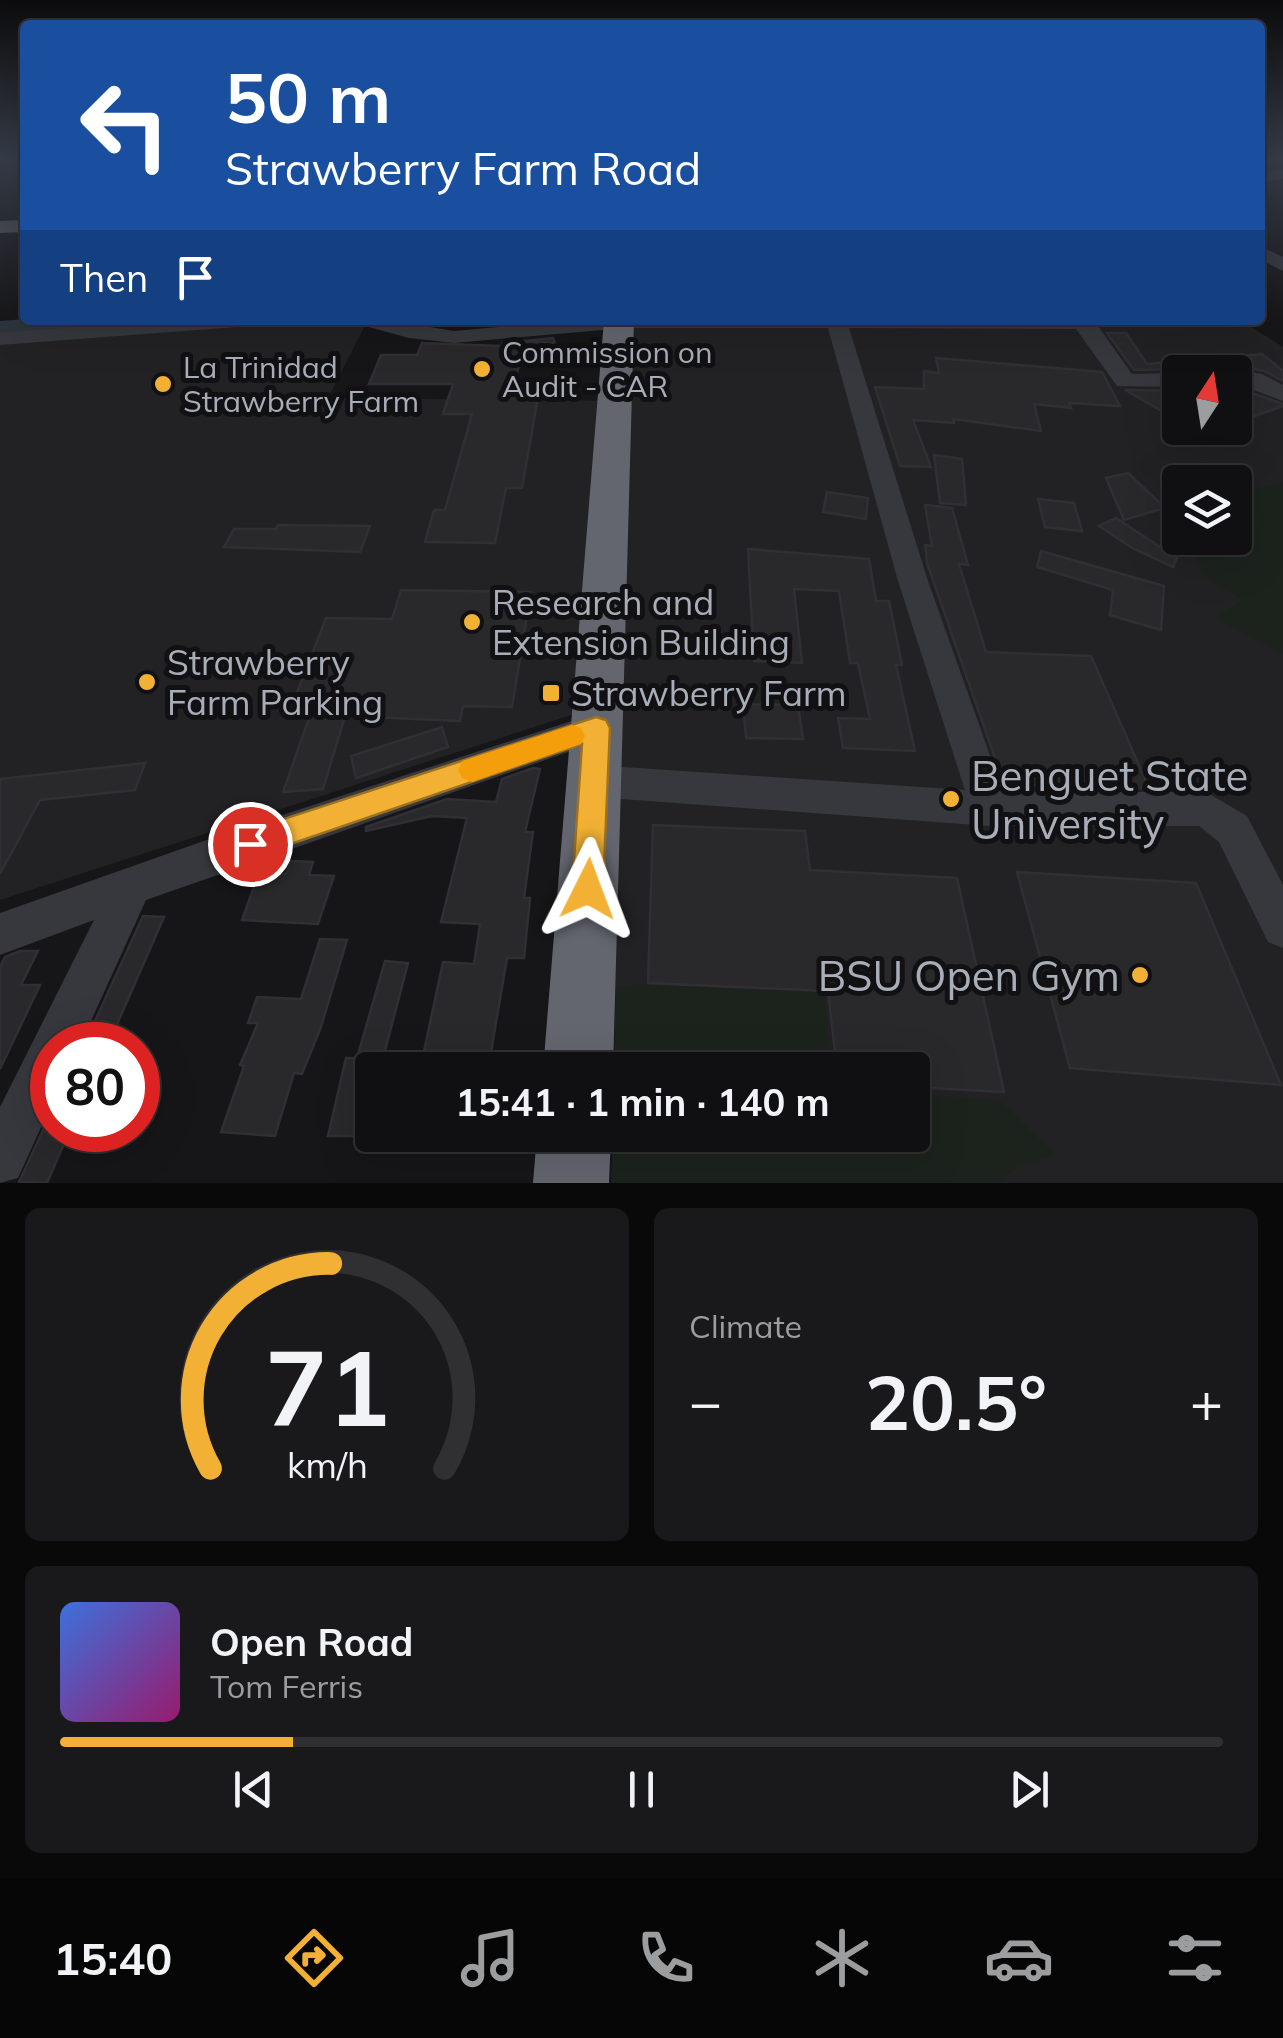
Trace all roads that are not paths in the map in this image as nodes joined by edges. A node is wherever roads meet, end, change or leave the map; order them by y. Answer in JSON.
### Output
{"nodes":[{"id":1,"x":184,"y":325,"type":"edge"},
{"id":2,"x":385,"y":325,"type":"edge"},
{"id":3,"x":578,"y":325,"type":"edge"},
{"id":4,"x":619,"y":325,"type":"edge"},
{"id":5,"x":838,"y":325,"type":"edge"},
{"id":6,"x":1089,"y":325,"type":"edge"},
{"id":7,"x":0,"y":339,"type":"edge"},
{"id":8,"x":1252,"y":379,"type":"edge"},
{"id":9,"x":1162,"y":380,"type":"edge"},
{"id":10,"x":1283,"y":394,"type":"edge"},
{"id":11,"x":596,"y":728,"type":"junction"},
{"id":12,"x":594,"y":781,"type":"junction"},
{"id":13,"x":990,"y":808,"type":"junction"},
{"id":14,"x":131,"y":889,"type":"junction"},
{"id":15,"x":1283,"y":928,"type":"edge"},
{"id":16,"x":0,"y":934,"type":"edge"},
{"id":17,"x":67,"y":1022,"type":"edge"},
{"id":18,"x":579,"y":1052,"type":"edge"},
{"id":19,"x":30,"y":1098,"type":"edge"},
{"id":20,"x":573,"y":1152,"type":"edge"},
{"id":21,"x":0,"y":1160,"type":"edge"},
{"id":22,"x":571,"y":1183,"type":"edge"}],
"edges":[{"from":1,"to":7,"type":"street"},
{"from":2,"to":3,"type":"street"},
{"from":4,"to":11,"type":"highway"},
{"from":5,"to":13,"type":"street"},
{"from":6,"to":9,"type":"street"},
{"from":8,"to":10,"type":"street"},
{"from":11,"to":12,"type":"highway"},
{"from":11,"to":14,"type":"street"},
{"from":12,"to":13,"type":"street"},
{"from":12,"to":18,"type":"highway"},
{"from":13,"to":15,"type":"street"},
{"from":14,"to":16,"type":"street"},
{"from":14,"to":17,"type":"street"},
{"from":19,"to":21,"type":"street"},
{"from":20,"to":22,"type":"highway"}]}
